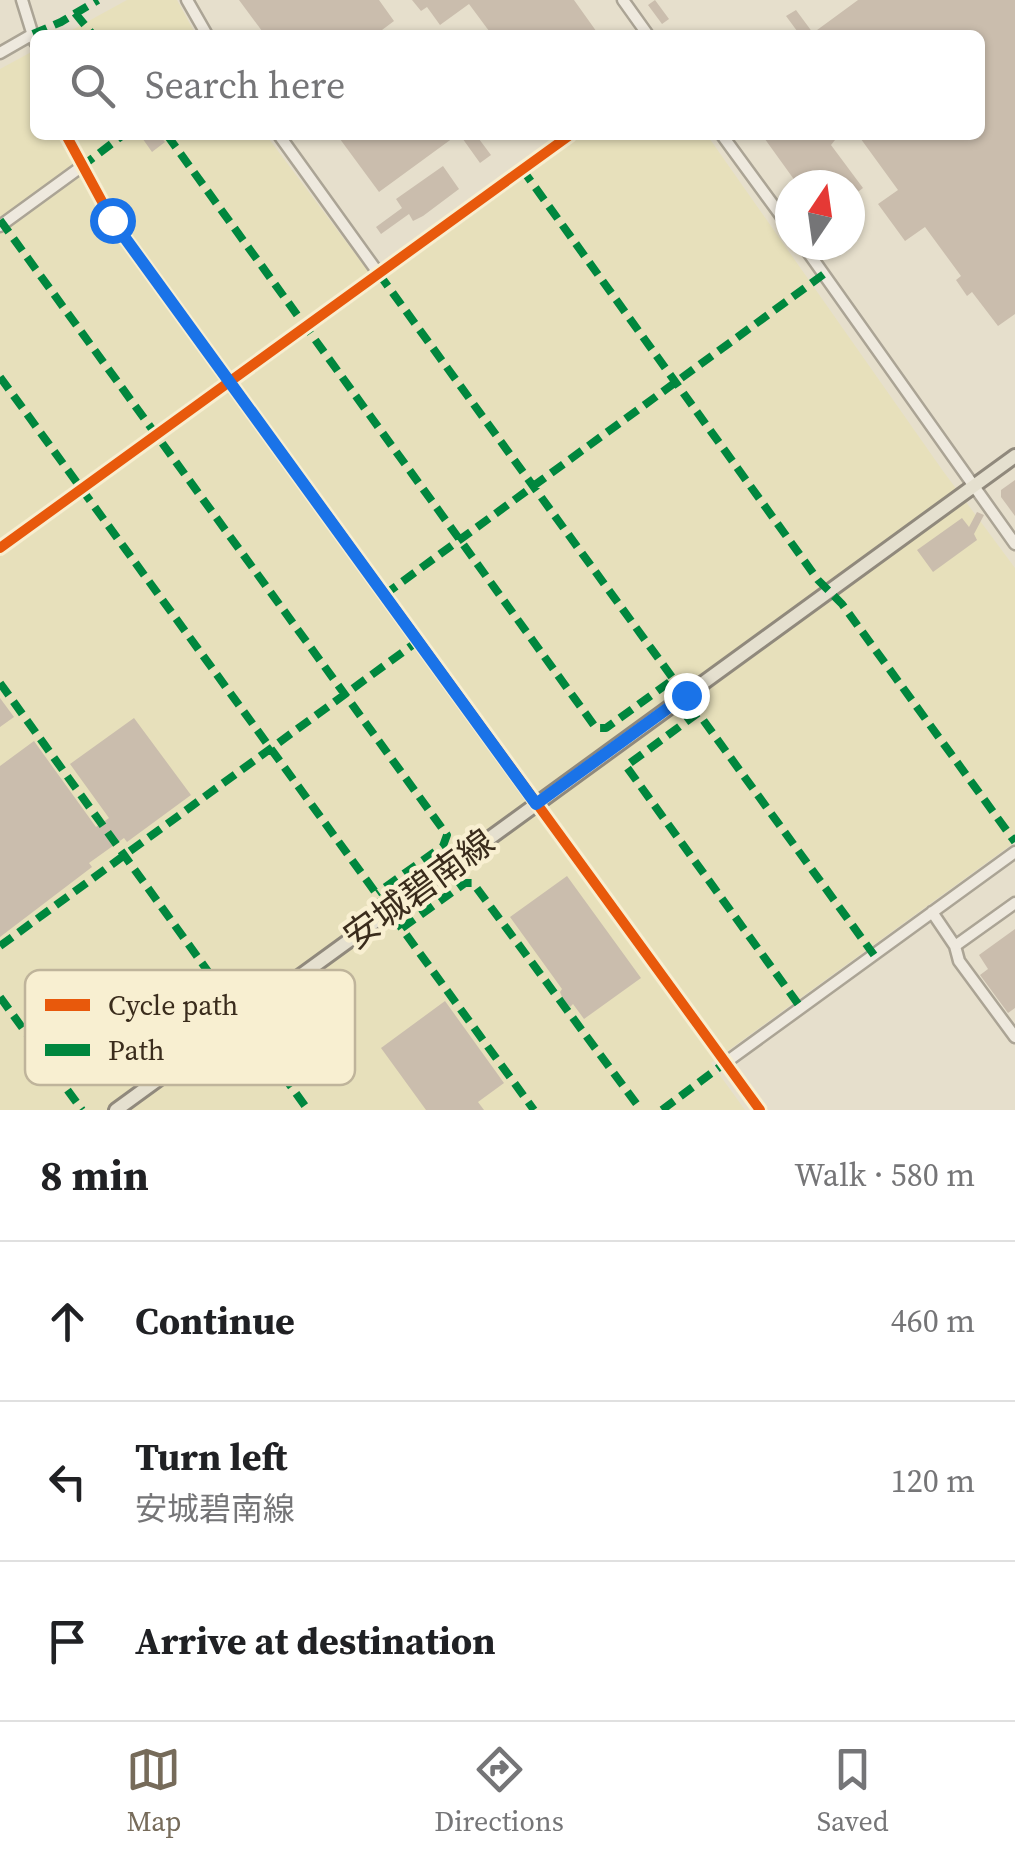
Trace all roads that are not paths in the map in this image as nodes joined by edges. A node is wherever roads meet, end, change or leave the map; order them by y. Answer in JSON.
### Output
{"nodes":[{"id":1,"x":22,"y":0,"type":"edge"},
{"id":2,"x":187,"y":0,"type":"edge"},
{"id":3,"x":623,"y":0,"type":"edge"},
{"id":4,"x":31,"y":30,"type":"edge"},
{"id":5,"x":203,"y":30,"type":"edge"},
{"id":6,"x":644,"y":30,"type":"edge"},
{"id":7,"x":30,"y":40,"type":"edge"},
{"id":8,"x":0,"y":53,"type":"edge"},
{"id":9,"x":68,"y":140,"type":"edge"},
{"id":10,"x":283,"y":140,"type":"edge"},
{"id":11,"x":563,"y":140,"type":"edge"},
{"id":12,"x":726,"y":140,"type":"edge"},
{"id":13,"x":81,"y":167,"type":"junction"},
{"id":14,"x":775,"y":207,"type":"edge"},
{"id":15,"x":0,"y":226,"type":"edge"},
{"id":16,"x":813,"y":260,"type":"edge"},
{"id":17,"x":379,"y":274,"type":"junction"},
{"id":18,"x":229,"y":381,"type":"junction"},
{"id":19,"x":1015,"y":456,"type":"edge"},
{"id":20,"x":974,"y":486,"type":"junction"},
{"id":21,"x":1015,"y":544,"type":"edge"},
{"id":22,"x":0,"y":548,"type":"edge"},
{"id":23,"x":536,"y":804,"type":"junction"},
{"id":24,"x":1015,"y":852,"type":"edge"},
{"id":25,"x":1015,"y":903,"type":"edge"},
{"id":26,"x":932,"y":912,"type":"junction"},
{"id":27,"x":956,"y":946,"type":"junction"},
{"id":28,"x":308,"y":970,"type":"edge"},
{"id":29,"x":1015,"y":1037,"type":"edge"},
{"id":30,"x":725,"y":1063,"type":"junction"},
{"id":31,"x":150,"y":1085,"type":"edge"},
{"id":32,"x":116,"y":1110,"type":"edge"},
{"id":33,"x":760,"y":1110,"type":"edge"}],
"edges":[{"from":1,"to":4,"type":"street"},
{"from":2,"to":5,"type":"street"},
{"from":3,"to":6,"type":"street"},
{"from":7,"to":8,"type":"street"},
{"from":9,"to":13,"type":"street"},
{"from":10,"to":17,"type":"street"},
{"from":11,"to":17,"type":"street"},
{"from":12,"to":14,"type":"street"},
{"from":13,"to":15,"type":"street"},
{"from":13,"to":18,"type":"street"},
{"from":16,"to":20,"type":"street"},
{"from":17,"to":18,"type":"street"},
{"from":18,"to":22,"type":"street"},
{"from":18,"to":23,"type":"street"},
{"from":19,"to":20,"type":"main road","name":"安城碧南線"},
{"from":20,"to":21,"type":"street"},
{"from":20,"to":23,"type":"main road","name":"安城碧南線"},
{"from":23,"to":28,"type":"main road","name":"安城碧南線"},
{"from":23,"to":30,"type":"street"},
{"from":24,"to":26,"type":"street"},
{"from":25,"to":27,"type":"street"},
{"from":26,"to":27,"type":"street"},
{"from":26,"to":30,"type":"street"},
{"from":27,"to":29,"type":"street"},
{"from":30,"to":33,"type":"street"},
{"from":31,"to":32,"type":"main road","name":"安城碧南線"}]}
